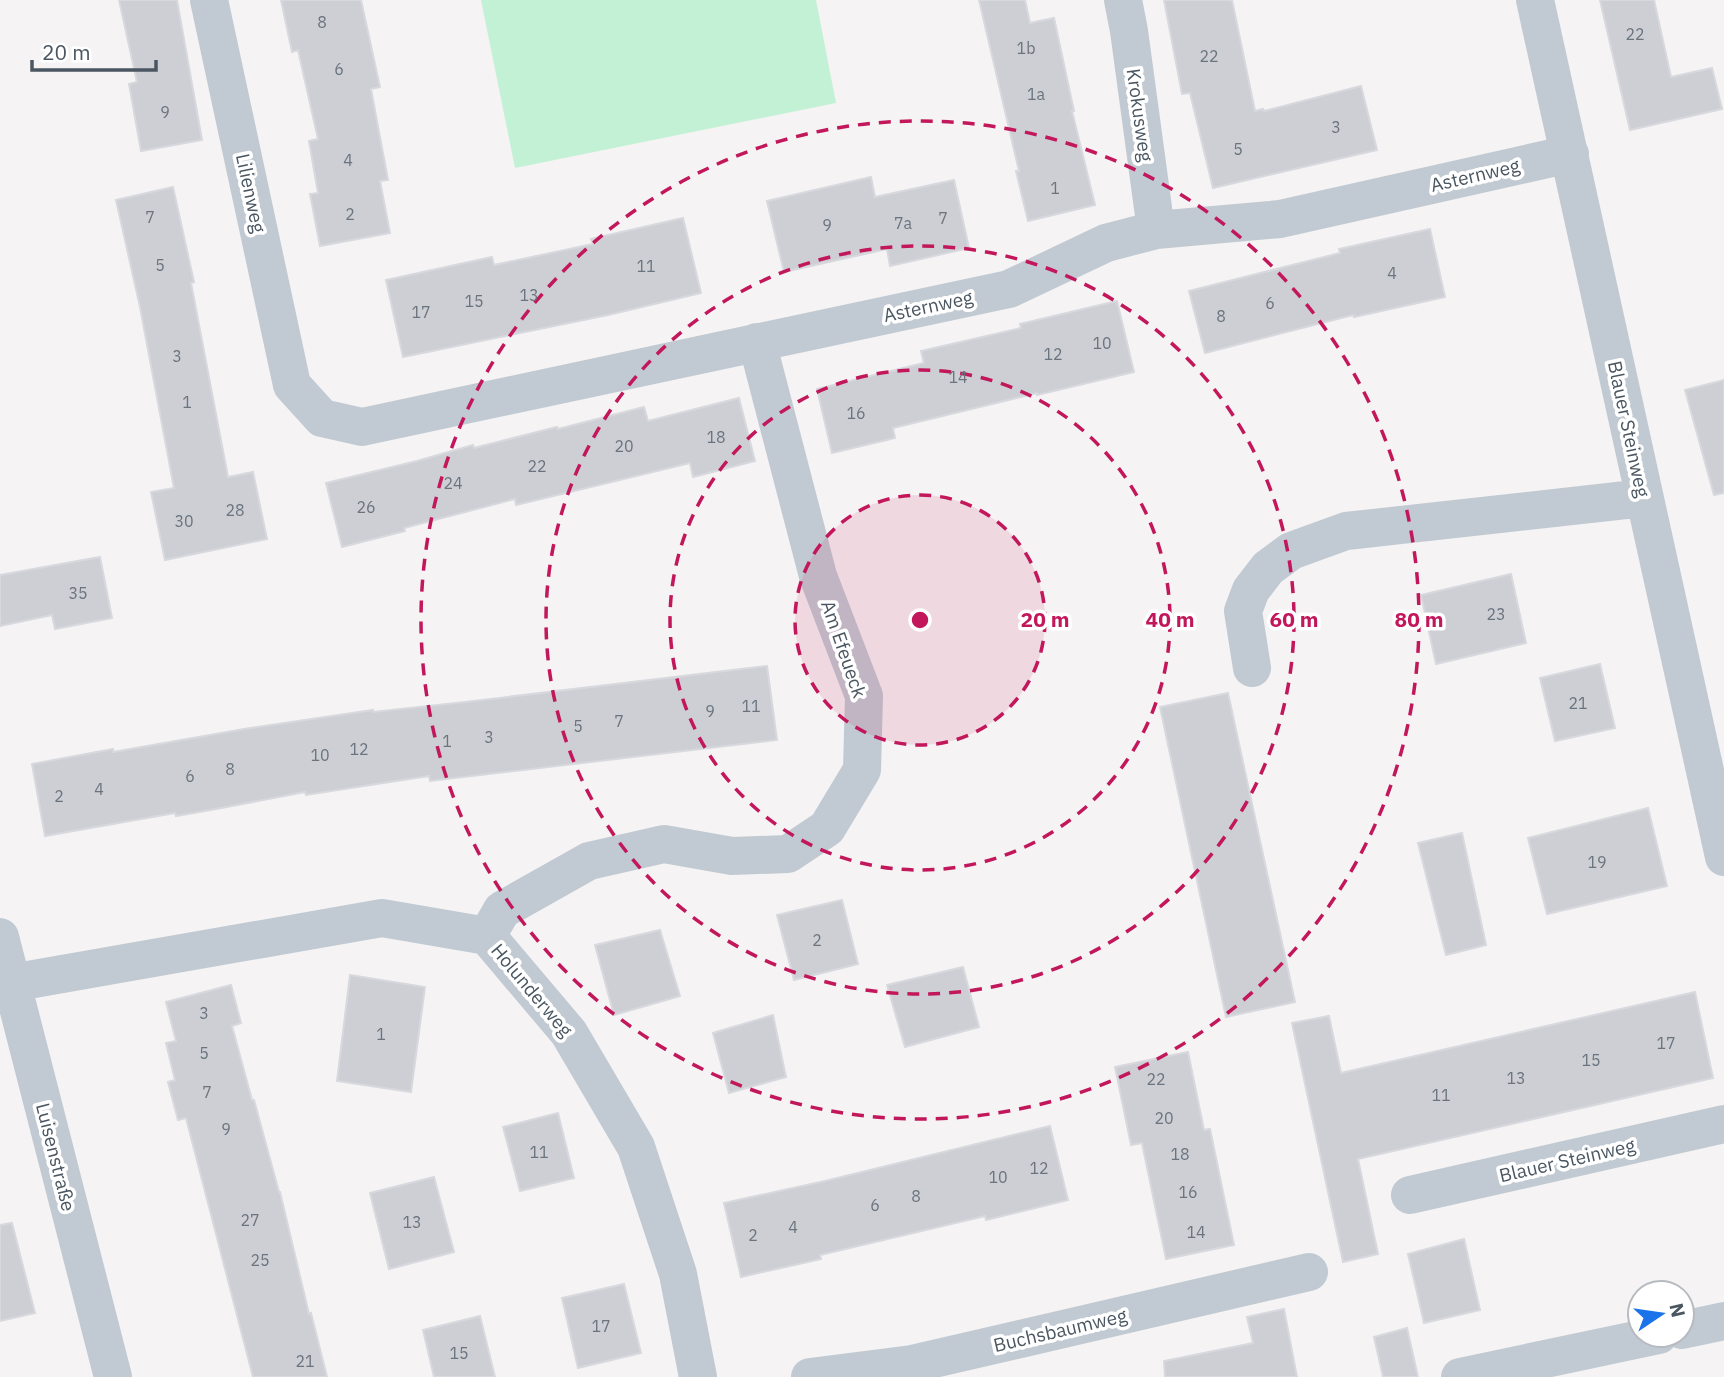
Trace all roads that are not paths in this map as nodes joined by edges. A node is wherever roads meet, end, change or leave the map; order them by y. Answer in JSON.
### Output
{"nodes":[{"id":1,"x":209,"y":0,"type":"edge"},
{"id":2,"x":1122,"y":0,"type":"edge"},
{"id":3,"x":1535,"y":0,"type":"edge"},
{"id":4,"x":1570,"y":154,"type":"junction"},
{"id":5,"x":1156,"y":230,"type":"junction"},
{"id":6,"x":757,"y":342,"type":"junction"},
{"id":7,"x":292,"y":385,"type":"joint"},
{"id":8,"x":1644,"y":498,"type":"junction"},
{"id":9,"x":1252,"y":668,"type":"dead end"},
{"id":10,"x":1724,"y":857,"type":"edge"},
{"id":11,"x":487,"y":936,"type":"junction"},
{"id":12,"x":0,"y":937,"type":"edge"},
{"id":13,"x":11,"y":984,"type":"junction"},
{"id":14,"x":1724,"y":1124,"type":"edge"},
{"id":15,"x":1410,"y":1195,"type":"dead end"},
{"id":16,"x":1309,"y":1272,"type":"dead end"},
{"id":17,"x":1724,"y":1321,"type":"edge"},
{"id":18,"x":1696,"y":1327,"type":"edge"},
{"id":19,"x":1626,"y":1342,"type":"edge"},
{"id":20,"x":113,"y":1377,"type":"edge"},
{"id":21,"x":698,"y":1377,"type":"edge"},
{"id":22,"x":810,"y":1377,"type":"edge"},
{"id":23,"x":1460,"y":1377,"type":"edge"}],
"edges":[{"from":1,"to":7,"type":"street","name":"Lilienweg"},
{"from":2,"to":5,"type":"street","name":"Krokusweg"},
{"from":3,"to":4,"type":"street","name":"Blauer Steinweg"},
{"from":4,"to":5,"type":"street","name":"Asternweg"},
{"from":4,"to":8,"type":"street","name":"Blauer Steinweg"},
{"from":5,"to":6,"type":"street","name":"Asternweg"},
{"from":6,"to":7,"type":"street","name":"Asternweg"},
{"from":6,"to":11,"type":"street","name":"Am Efeueck"},
{"from":8,"to":9,"type":"street"},
{"from":8,"to":10,"type":"street","name":"Blauer Steinweg"},
{"from":11,"to":13,"type":"street","name":"Holunderweg"},
{"from":11,"to":21,"type":"street","name":"Holunderweg"},
{"from":12,"to":13,"type":"street","name":"Luisenstraße"},
{"from":13,"to":20,"type":"street","name":"Luisenstraße"},
{"from":14,"to":15,"type":"street","name":"Blauer Steinweg"},
{"from":16,"to":22,"type":"street","name":"Buchsbaumweg"},
{"from":17,"to":18,"type":"street"},
{"from":19,"to":23,"type":"street"}]}
